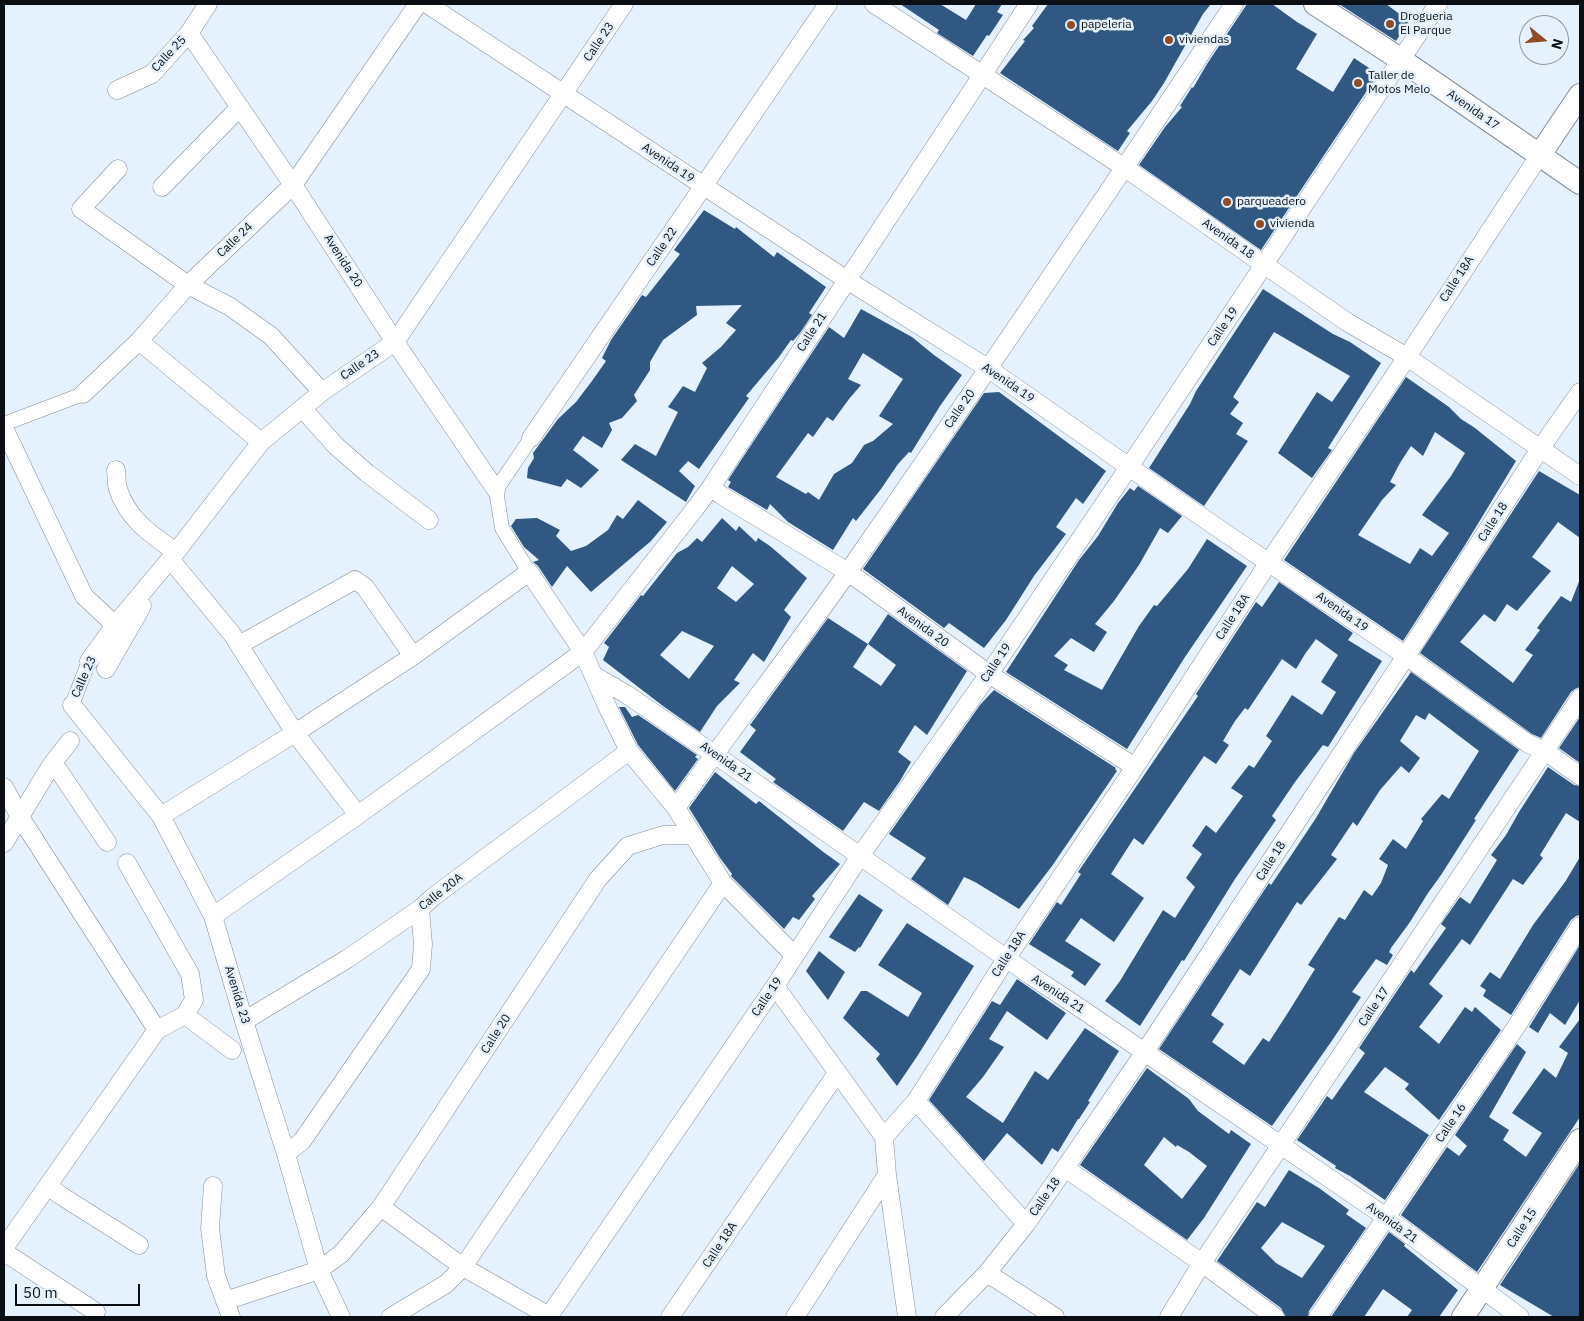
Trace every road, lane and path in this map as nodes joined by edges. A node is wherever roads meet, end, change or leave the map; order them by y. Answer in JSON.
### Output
{"nodes":[{"id":1,"x":208,"y":4,"type":"edge"},
{"id":2,"x":418,"y":4,"type":"edge"},
{"id":3,"x":427,"y":4,"type":"edge"},
{"id":4,"x":624,"y":4,"type":"edge"},
{"id":5,"x":828,"y":4,"type":"edge"},
{"id":6,"x":874,"y":4,"type":"edge"},
{"id":7,"x":1030,"y":4,"type":"edge"},
{"id":8,"x":1234,"y":4,"type":"edge"},
{"id":9,"x":1315,"y":4,"type":"edge"},
{"id":10,"x":1438,"y":4,"type":"edge"},
{"id":11,"x":188,"y":33,"type":"junction"},
{"id":12,"x":1400,"y":59,"type":"junction"},
{"id":13,"x":982,"y":75,"type":"junction"},
{"id":14,"x":117,"y":90,"type":"dead end"},
{"id":15,"x":564,"y":93,"type":"junction"},
{"id":16,"x":1580,"y":95,"type":"edge"},
{"id":17,"x":240,"y":107,"type":"junction"},
{"id":18,"x":1539,"y":156,"type":"junction"},
{"id":19,"x":1125,"y":168,"type":"junction"},
{"id":20,"x":118,"y":169,"type":"dead end"},
{"id":21,"x":1580,"y":183,"type":"edge"},
{"id":22,"x":293,"y":185,"type":"junction"},
{"id":23,"x":703,"y":186,"type":"junction"},
{"id":24,"x":162,"y":187,"type":"dead end"},
{"id":25,"x":1265,"y":265,"type":"junction"},
{"id":26,"x":847,"y":280,"type":"junction"},
{"id":27,"x":188,"y":285,"type":"junction"},
{"id":28,"x":139,"y":341,"type":"junction"},
{"id":29,"x":395,"y":342,"type":"junction"},
{"id":30,"x":1406,"y":357,"type":"junction"},
{"id":31,"x":988,"y":369,"type":"junction"},
{"id":32,"x":322,"y":392,"type":"junction"},
{"id":33,"x":1580,"y":392,"type":"edge"},
{"id":34,"x":84,"y":394,"type":"joint"},
{"id":35,"x":302,"y":408,"type":"junction"},
{"id":36,"x":4,"y":424,"type":"edge"},
{"id":37,"x":4,"y":428,"type":"edge"},
{"id":38,"x":531,"y":438,"type":"joint"},
{"id":39,"x":261,"y":442,"type":"junction"},
{"id":40,"x":1540,"y":449,"type":"junction"},
{"id":41,"x":1129,"y":467,"type":"junction"},
{"id":42,"x":116,"y":470,"type":"dead end"},
{"id":43,"x":1580,"y":476,"type":"edge"},
{"id":44,"x":711,"y":487,"type":"junction"},
{"id":45,"x":496,"y":490,"type":"junction"},
{"id":46,"x":429,"y":520,"type":"dead end"},
{"id":47,"x":173,"y":556,"type":"junction"},
{"id":48,"x":1269,"y":562,"type":"junction"},
{"id":49,"x":529,"y":572,"type":"junction"},
{"id":50,"x":848,"y":572,"type":"junction"},
{"id":51,"x":157,"y":574,"type":"junction"},
{"id":52,"x":114,"y":625,"type":"junction"},
{"id":53,"x":239,"y":645,"type":"junction"},
{"id":54,"x":583,"y":652,"type":"junction"},
{"id":55,"x":413,"y":656,"type":"junction"},
{"id":56,"x":1406,"y":656,"type":"junction"},
{"id":57,"x":89,"y":661,"type":"joint"},
{"id":58,"x":106,"y":669,"type":"dead end"},
{"id":59,"x":989,"y":674,"type":"junction"},
{"id":60,"x":593,"y":675,"type":"junction"},
{"id":61,"x":1580,"y":698,"type":"edge"},
{"id":62,"x":72,"y":704,"type":"joint"},
{"id":63,"x":295,"y":733,"type":"junction"},
{"id":64,"x":70,"y":741,"type":"dead end"},
{"id":65,"x":629,"y":751,"type":"junction"},
{"id":66,"x":1546,"y":752,"type":"junction"},
{"id":67,"x":714,"y":754,"type":"junction"},
{"id":68,"x":52,"y":764,"type":"junction"},
{"id":69,"x":1136,"y":767,"type":"junction"},
{"id":70,"x":1580,"y":776,"type":"edge"},
{"id":71,"x":4,"y":787,"type":"edge"},
{"id":72,"x":676,"y":808,"type":"junction"},
{"id":73,"x":161,"y":816,"type":"junction"},
{"id":74,"x":358,"y":816,"type":"junction"},
{"id":75,"x":20,"y":817,"type":"junction"},
{"id":76,"x":693,"y":835,"type":"junction"},
{"id":77,"x":107,"y":842,"type":"dead end"},
{"id":78,"x":4,"y":843,"type":"edge"},
{"id":79,"x":860,"y":856,"type":"junction"},
{"id":80,"x":127,"y":863,"type":"dead end"},
{"id":81,"x":723,"y":883,"type":"junction"},
{"id":82,"x":420,"y":909,"type":"junction"},
{"id":83,"x":213,"y":916,"type":"junction"},
{"id":84,"x":1580,"y":926,"type":"edge"},
{"id":85,"x":794,"y":955,"type":"junction"},
{"id":86,"x":1006,"y":959,"type":"junction"},
{"id":87,"x":775,"y":986,"type":"junction"},
{"id":88,"x":185,"y":1015,"type":"junction"},
{"id":89,"x":244,"y":1021,"type":"junction"},
{"id":90,"x":157,"y":1030,"type":"junction"},
{"id":91,"x":232,"y":1050,"type":"dead end"},
{"id":92,"x":1144,"y":1052,"type":"junction"},
{"id":93,"x":837,"y":1073,"type":"junction"},
{"id":94,"x":916,"y":1101,"type":"junction"},
{"id":95,"x":884,"y":1137,"type":"junction"},
{"id":96,"x":1580,"y":1140,"type":"edge"},
{"id":97,"x":1281,"y":1146,"type":"junction"},
{"id":98,"x":286,"y":1154,"type":"junction"},
{"id":99,"x":1065,"y":1168,"type":"junction"},
{"id":100,"x":887,"y":1175,"type":"junction"},
{"id":101,"x":48,"y":1186,"type":"junction"},
{"id":102,"x":213,"y":1186,"type":"dead end"},
{"id":103,"x":382,"y":1207,"type":"junction"},
{"id":104,"x":1386,"y":1217,"type":"junction"},
{"id":105,"x":1026,"y":1224,"type":"junction"},
{"id":106,"x":139,"y":1245,"type":"dead end"},
{"id":107,"x":4,"y":1248,"type":"edge"},
{"id":108,"x":4,"y":1252,"type":"edge"},
{"id":109,"x":1202,"y":1262,"type":"junction"},
{"id":110,"x":463,"y":1267,"type":"junction"},
{"id":111,"x":319,"y":1270,"type":"junction"},
{"id":112,"x":987,"y":1273,"type":"junction"},
{"id":113,"x":1482,"y":1288,"type":"junction"},
{"id":114,"x":228,"y":1309,"type":"edge"},
{"id":115,"x":96,"y":1312,"type":"dead end"},
{"id":116,"x":341,"y":1317,"type":"edge"},
{"id":117,"x":391,"y":1317,"type":"edge"},
{"id":118,"x":549,"y":1317,"type":"edge"},
{"id":119,"x":670,"y":1317,"type":"edge"},
{"id":120,"x":795,"y":1317,"type":"edge"},
{"id":121,"x":907,"y":1317,"type":"edge"},
{"id":122,"x":944,"y":1317,"type":"edge"},
{"id":123,"x":1055,"y":1317,"type":"edge"},
{"id":124,"x":1169,"y":1317,"type":"edge"},
{"id":125,"x":1275,"y":1317,"type":"edge"},
{"id":126,"x":1318,"y":1317,"type":"edge"},
{"id":127,"x":1463,"y":1317,"type":"edge"},
{"id":128,"x":1520,"y":1317,"type":"edge"}],
"edges":[{"from":1,"to":11,"type":"street","name":"Calle 25"},
{"from":2,"to":22,"type":"street","name":"Calle 24"},
{"from":3,"to":15,"type":"street","name":"Avenida 19"},
{"from":4,"to":15,"type":"street","name":"Calle 23"},
{"from":5,"to":23,"type":"street","name":"Calle 22"},
{"from":6,"to":13,"type":"street","name":"Avenida 18"},
{"from":7,"to":13,"type":"street","name":"Calle 21"},
{"from":8,"to":19,"type":"street","name":"Calle 20"},
{"from":9,"to":12,"type":"street","name":"Avenida 17"},
{"from":10,"to":12,"type":"street","name":"Calle 19"},
{"from":11,"to":14,"type":"street","name":"Calle 25"},
{"from":11,"to":17,"type":"street","name":"Avenida 20"},
{"from":12,"to":18,"type":"street","name":"Avenida 17"},
{"from":12,"to":25,"type":"street","name":"Calle 19"},
{"from":13,"to":19,"type":"street","name":"Avenida 18"},
{"from":13,"to":26,"type":"street","name":"Calle 21"},
{"from":15,"to":23,"type":"street","name":"Avenida 19"},
{"from":15,"to":29,"type":"street","name":"Calle 23"},
{"from":16,"to":18,"type":"street","name":"Calle 18A"},
{"from":17,"to":22,"type":"street","name":"Avenida 20"},
{"from":17,"to":24,"type":"street"},
{"from":18,"to":21,"type":"street","name":"Avenida 17"},
{"from":18,"to":30,"type":"street","name":"Calle 18A"},
{"from":19,"to":25,"type":"street","name":"Avenida 18"},
{"from":19,"to":31,"type":"street","name":"Calle 20"},
{"from":20,"to":27,"type":"street"},
{"from":22,"to":27,"type":"street","name":"Calle 24"},
{"from":22,"to":29,"type":"street","name":"Avenida 20"},
{"from":23,"to":26,"type":"street","name":"Avenida 19"},
{"from":23,"to":38,"type":"street","name":"Calle 22"},
{"from":25,"to":30,"type":"street","name":"Avenida 18"},
{"from":25,"to":41,"type":"street","name":"Calle 19"},
{"from":26,"to":31,"type":"street","name":"Avenida 19"},
{"from":26,"to":44,"type":"street","name":"Calle 21"},
{"from":27,"to":28,"type":"street","name":"Calle 24"},
{"from":27,"to":32,"type":"street"},
{"from":28,"to":34,"type":"street","name":"Calle 24"},
{"from":28,"to":39,"type":"street"},
{"from":29,"to":32,"type":"street","name":"Calle 23"},
{"from":29,"to":45,"type":"street","name":"Avenida 20"},
{"from":30,"to":40,"type":"street","name":"Avenida 18"},
{"from":30,"to":48,"type":"street","name":"Calle 18A"},
{"from":31,"to":41,"type":"street","name":"Avenida 19"},
{"from":31,"to":50,"type":"street","name":"Calle 20"},
{"from":32,"to":35,"type":"street","name":"Calle 23"},
{"from":33,"to":40,"type":"street","name":"Calle 18"},
{"from":34,"to":36,"type":"street","name":"Calle 24"},
{"from":35,"to":39,"type":"street","name":"Calle 23"},
{"from":35,"to":46,"type":"street"},
{"from":37,"to":52,"type":"street"},
{"from":38,"to":45,"type":"street","name":"Calle 22"},
{"from":39,"to":47,"type":"street","name":"Calle 23"},
{"from":40,"to":43,"type":"street","name":"Avenida 18"},
{"from":40,"to":56,"type":"street","name":"Calle 18"},
{"from":41,"to":48,"type":"street","name":"Avenida 19"},
{"from":41,"to":59,"type":"street","name":"Calle 19"},
{"from":42,"to":47,"type":"street"},
{"from":44,"to":50,"type":"street","name":"Avenida 20"},
{"from":44,"to":54,"type":"street","name":"Calle 21"},
{"from":45,"to":49,"type":"street"},
{"from":47,"to":51,"type":"street","name":"Calle 23"},
{"from":47,"to":53,"type":"street"},
{"from":48,"to":56,"type":"street","name":"Avenida 19"},
{"from":48,"to":69,"type":"street","name":"Calle 18A"},
{"from":49,"to":54,"type":"street"},
{"from":49,"to":55,"type":"street"},
{"from":50,"to":59,"type":"street","name":"Avenida 20"},
{"from":50,"to":67,"type":"street","name":"Calle 20"},
{"from":51,"to":52,"type":"street","name":"Calle 23"},
{"from":51,"to":58,"type":"street"},
{"from":52,"to":57,"type":"street","name":"Calle 23"},
{"from":53,"to":55,"type":"street"},
{"from":53,"to":63,"type":"street"},
{"from":54,"to":60,"type":"street"},
{"from":54,"to":74,"type":"street","name":"Calle 21"},
{"from":55,"to":63,"type":"street"},
{"from":56,"to":66,"type":"street","name":"Avenida 19"},
{"from":56,"to":92,"type":"street","name":"Calle 18"},
{"from":57,"to":62,"type":"street","name":"Calle 23"},
{"from":59,"to":69,"type":"street","name":"Avenida 20"},
{"from":59,"to":79,"type":"street","name":"Calle 19"},
{"from":60,"to":65,"type":"street"},
{"from":60,"to":67,"type":"street","name":"Avenida 21"},
{"from":61,"to":66,"type":"street","name":"Calle 17"},
{"from":62,"to":73,"type":"street","name":"Avenida 23"},
{"from":63,"to":73,"type":"street"},
{"from":63,"to":74,"type":"street"},
{"from":64,"to":68,"type":"street"},
{"from":65,"to":72,"type":"street"},
{"from":65,"to":82,"type":"street","name":"Calle 20A"},
{"from":66,"to":70,"type":"street","name":"Avenida 19"},
{"from":66,"to":97,"type":"street","name":"Calle 17"},
{"from":67,"to":72,"type":"street","name":"Calle 20"},
{"from":67,"to":79,"type":"street","name":"Avenida 21"},
{"from":68,"to":75,"type":"street"},
{"from":68,"to":77,"type":"street"},
{"from":69,"to":86,"type":"street","name":"Calle 18A"},
{"from":71,"to":75,"type":"street"},
{"from":72,"to":76,"type":"street"},
{"from":73,"to":83,"type":"street","name":"Avenida 23"},
{"from":74,"to":83,"type":"street","name":"Calle 21"},
{"from":75,"to":78,"type":"street"},
{"from":75,"to":90,"type":"street"},
{"from":76,"to":81,"type":"street"},
{"from":76,"to":103,"type":"street","name":"Calle 20"},
{"from":79,"to":85,"type":"street","name":"Calle 19"},
{"from":79,"to":86,"type":"street","name":"Avenida 21"},
{"from":80,"to":88,"type":"street"},
{"from":81,"to":85,"type":"street"},
{"from":81,"to":110,"type":"street"},
{"from":82,"to":89,"type":"street","name":"Calle 20A"},
{"from":82,"to":98,"type":"street"},
{"from":83,"to":89,"type":"street","name":"Avenida 23"},
{"from":84,"to":104,"type":"street","name":"Calle 16"},
{"from":85,"to":87,"type":"street","name":"Calle 19"},
{"from":86,"to":92,"type":"street","name":"Avenida 21"},
{"from":86,"to":94,"type":"street","name":"Calle 18A"},
{"from":87,"to":93,"type":"street"},
{"from":87,"to":118,"type":"street","name":"Calle 19"},
{"from":88,"to":90,"type":"street"},
{"from":88,"to":91,"type":"street"},
{"from":89,"to":98,"type":"street","name":"Avenida 23"},
{"from":90,"to":101,"type":"street"},
{"from":92,"to":97,"type":"street","name":"Avenida 21"},
{"from":92,"to":99,"type":"street","name":"Calle 18"},
{"from":93,"to":95,"type":"street"},
{"from":93,"to":119,"type":"street","name":"Calle 18A"},
{"from":94,"to":95,"type":"street","name":"Calle 18A"},
{"from":94,"to":105,"type":"street"},
{"from":95,"to":100,"type":"street"},
{"from":96,"to":113,"type":"street","name":"Calle 15"},
{"from":97,"to":104,"type":"street","name":"Avenida 21"},
{"from":97,"to":109,"type":"street","name":"Calle 17"},
{"from":98,"to":111,"type":"street","name":"Avenida 23"},
{"from":99,"to":105,"type":"street","name":"Calle 18"},
{"from":99,"to":109,"type":"street"},
{"from":100,"to":120,"type":"street"},
{"from":100,"to":121,"type":"street"},
{"from":101,"to":106,"type":"street"},
{"from":101,"to":107,"type":"street"},
{"from":102,"to":114,"type":"street"},
{"from":103,"to":110,"type":"street"},
{"from":103,"to":111,"type":"street","name":"Calle 20"},
{"from":104,"to":113,"type":"street","name":"Avenida 21"},
{"from":104,"to":126,"type":"street","name":"Calle 16"},
{"from":105,"to":112,"type":"street","name":"Calle 18"},
{"from":108,"to":115,"type":"street"},
{"from":109,"to":124,"type":"street","name":"Calle 17"},
{"from":109,"to":125,"type":"street"},
{"from":110,"to":117,"type":"street"},
{"from":110,"to":118,"type":"street"},
{"from":111,"to":114,"type":"street","name":"Calle 20"},
{"from":111,"to":116,"type":"street","name":"Avenida 23"},
{"from":112,"to":122,"type":"street","name":"Calle 18"},
{"from":112,"to":123,"type":"street"},
{"from":113,"to":127,"type":"street","name":"Calle 15"},
{"from":113,"to":128,"type":"street","name":"Avenida 21"}]}
